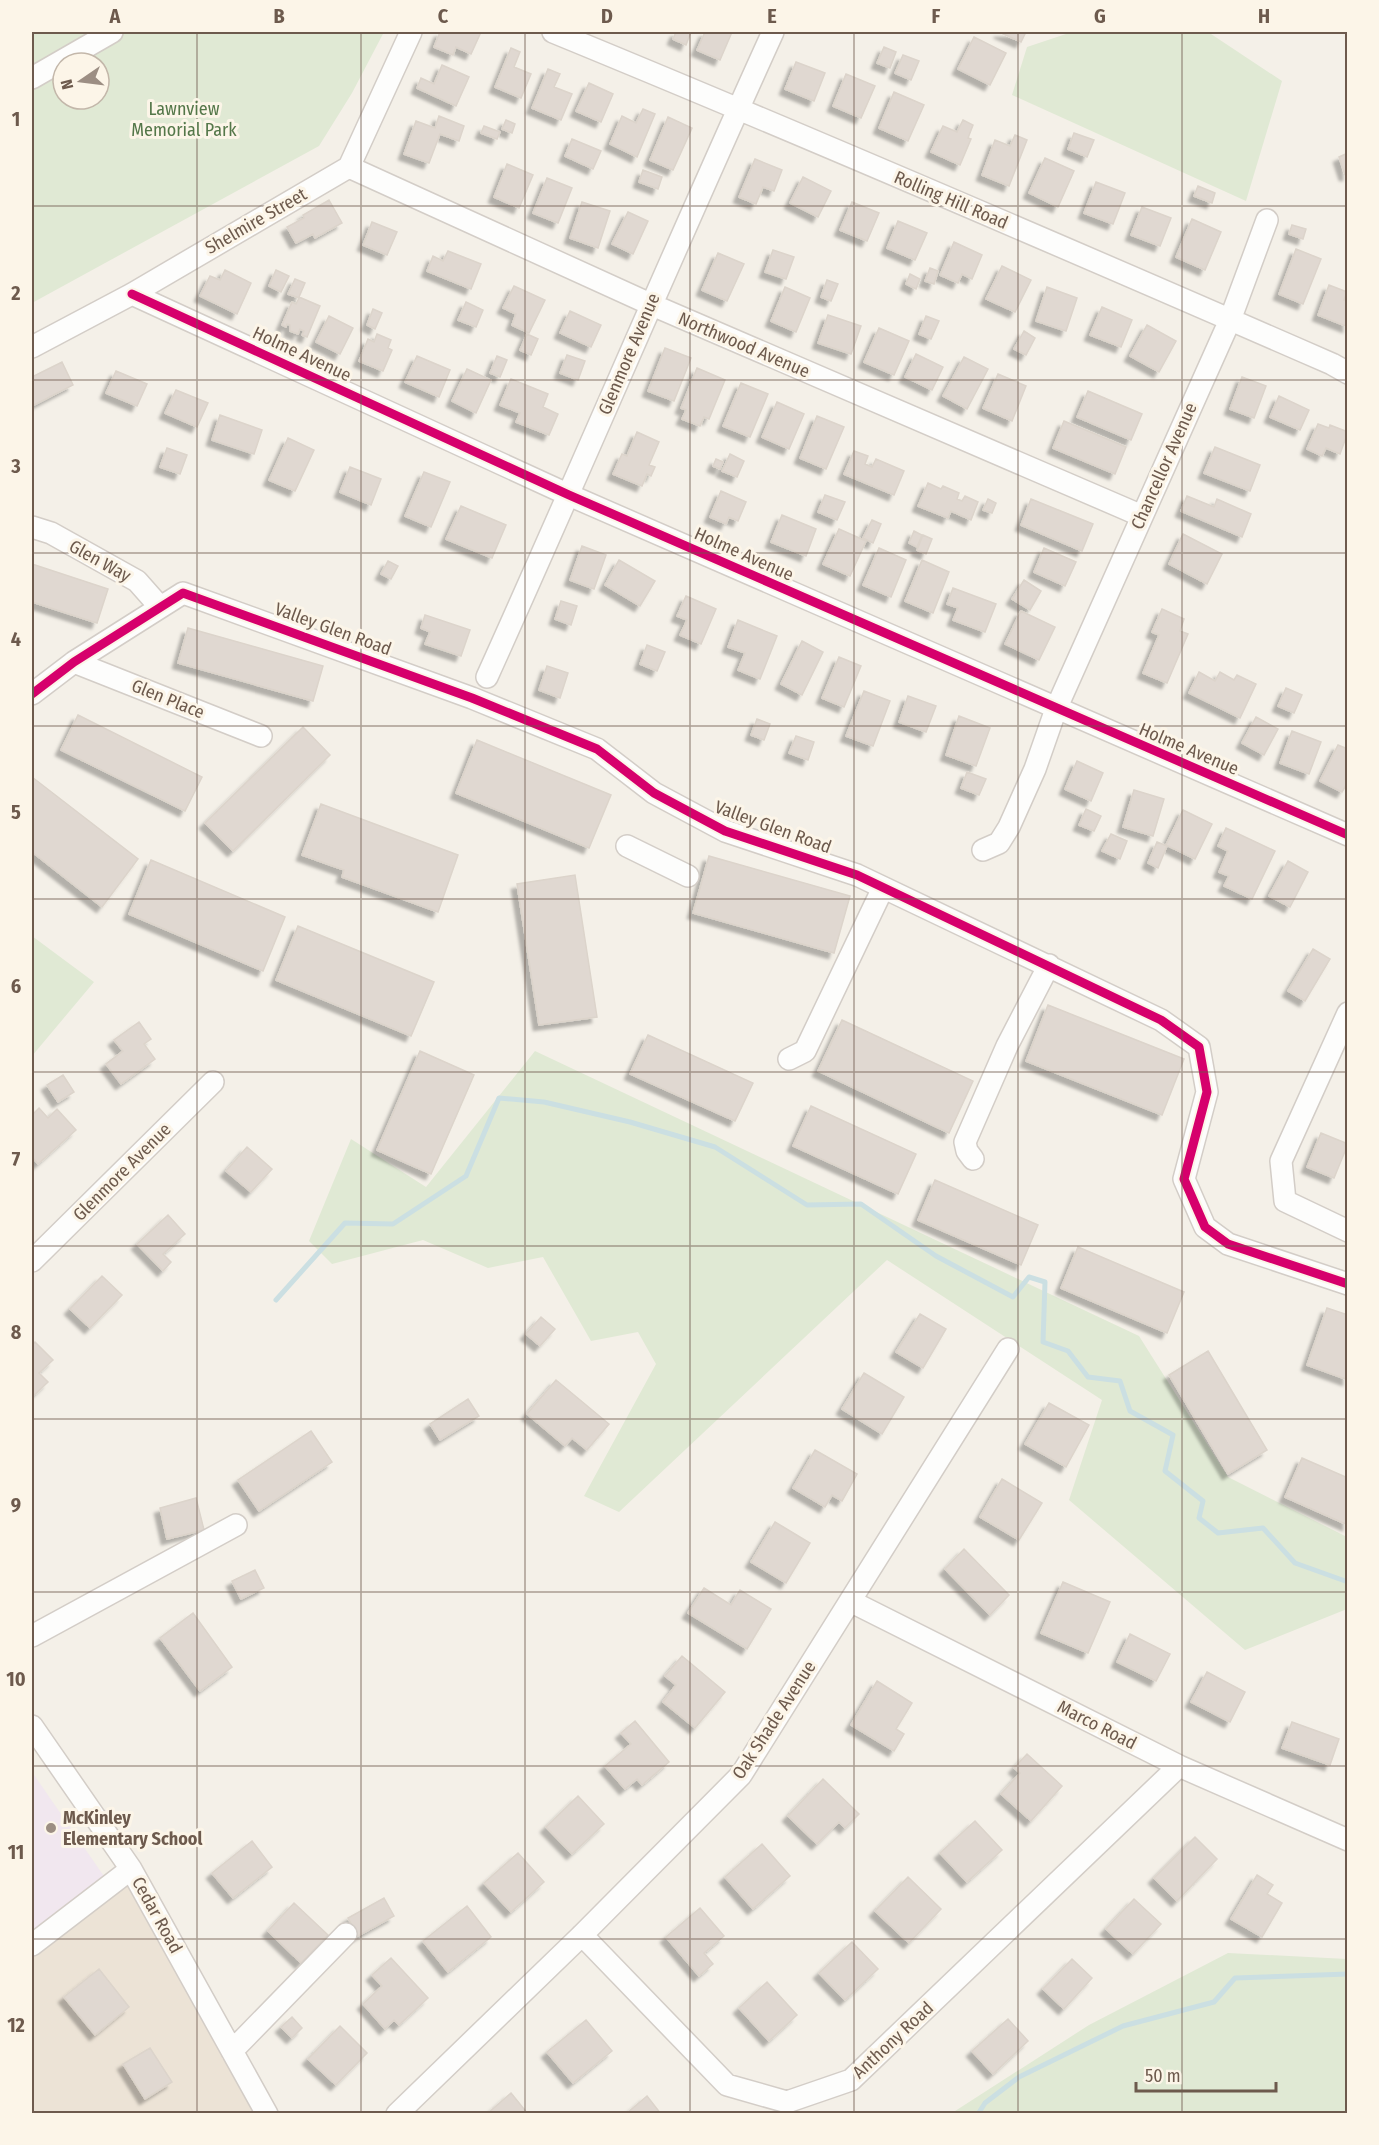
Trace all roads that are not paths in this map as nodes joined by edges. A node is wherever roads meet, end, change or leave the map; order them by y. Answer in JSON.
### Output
{"nodes":[{"id":1,"x":112,"y":32,"type":"edge"},
{"id":2,"x":411,"y":32,"type":"edge"},
{"id":3,"x":552,"y":32,"type":"edge"},
{"id":4,"x":773,"y":32,"type":"edge"},
{"id":5,"x":32,"y":78,"type":"edge"},
{"id":6,"x":738,"y":108,"type":"junction"},
{"id":7,"x":349,"y":167,"type":"junction"},
{"id":8,"x":1267,"y":220,"type":"dead end"},
{"id":9,"x":132,"y":294,"type":"junction"},
{"id":10,"x":650,"y":304,"type":"junction"},
{"id":11,"x":1230,"y":320,"type":"junction"},
{"id":12,"x":32,"y":347,"type":"edge"},
{"id":13,"x":1347,"y":374,"type":"edge"},
{"id":14,"x":569,"y":495,"type":"junction"},
{"id":15,"x":1142,"y":516,"type":"junction"},
{"id":16,"x":32,"y":527,"type":"edge"},
{"id":17,"x":160,"y":607,"type":"junction"},
{"id":18,"x":74,"y":662,"type":"junction"},
{"id":19,"x":487,"y":676,"type":"dead end"},
{"id":20,"x":32,"y":694,"type":"edge"},
{"id":21,"x":1056,"y":709,"type":"junction"},
{"id":22,"x":261,"y":735,"type":"dead end"},
{"id":23,"x":1347,"y":835,"type":"edge"},
{"id":24,"x":627,"y":846,"type":"dead end"},
{"id":25,"x":983,"y":850,"type":"dead end"},
{"id":26,"x":688,"y":876,"type":"dead end"},
{"id":27,"x":883,"y":888,"type":"junction"},
{"id":28,"x":1049,"y":965,"type":"junction"},
{"id":29,"x":1347,"y":1013,"type":"edge"},
{"id":30,"x":789,"y":1059,"type":"dead end"},
{"id":31,"x":213,"y":1082,"type":"dead end"},
{"id":32,"x":973,"y":1159,"type":"dead end"},
{"id":33,"x":1347,"y":1231,"type":"edge"},
{"id":34,"x":32,"y":1261,"type":"edge"},
{"id":35,"x":1347,"y":1284,"type":"edge"},
{"id":36,"x":1008,"y":1349,"type":"dead end"},
{"id":37,"x":236,"y":1525,"type":"dead end"},
{"id":38,"x":850,"y":1602,"type":"junction"},
{"id":39,"x":32,"y":1636,"type":"edge"},
{"id":40,"x":32,"y":1726,"type":"edge"},
{"id":41,"x":1179,"y":1766,"type":"junction"},
{"id":42,"x":1347,"y":1840,"type":"edge"},
{"id":43,"x":131,"y":1869,"type":"junction"},
{"id":44,"x":346,"y":1934,"type":"dead end"},
{"id":45,"x":582,"y":1935,"type":"junction"},
{"id":46,"x":32,"y":1944,"type":"edge"},
{"id":47,"x":232,"y":2051,"type":"junction"},
{"id":48,"x":267,"y":2114,"type":"edge"},
{"id":49,"x":397,"y":2114,"type":"edge"}],
"edges":[{"from":1,"to":5,"type":"street"},
{"from":2,"to":7,"type":"street"},
{"from":3,"to":6,"type":"street","name":"Rolling Hill Road"},
{"from":4,"to":6,"type":"street","name":"Glenmore Avenue"},
{"from":6,"to":10,"type":"street","name":"Glenmore Avenue"},
{"from":6,"to":11,"type":"street","name":"Rolling Hill Road"},
{"from":7,"to":9,"type":"street","name":"Shelmire Street"},
{"from":7,"to":10,"type":"street","name":"Northwood Avenue"},
{"from":8,"to":11,"type":"street","name":"Chancellor Avenue"},
{"from":9,"to":12,"type":"street","name":"Shelmire Street"},
{"from":9,"to":14,"type":"street","name":"Holme Avenue"},
{"from":10,"to":14,"type":"street","name":"Glenmore Avenue"},
{"from":10,"to":15,"type":"street","name":"Northwood Avenue"},
{"from":11,"to":13,"type":"street","name":"Rolling Hill Road"},
{"from":11,"to":15,"type":"street","name":"Chancellor Avenue"},
{"from":14,"to":19,"type":"street","name":"Glenmore Avenue"},
{"from":14,"to":21,"type":"street","name":"Holme Avenue"},
{"from":15,"to":21,"type":"street","name":"Chancellor Avenue"},
{"from":16,"to":17,"type":"street","name":"Glen Way"},
{"from":17,"to":18,"type":"street","name":"Valley Glen Road"},
{"from":17,"to":27,"type":"street","name":"Valley Glen Road"},
{"from":18,"to":20,"type":"street","name":"Valley Glen Road"},
{"from":18,"to":22,"type":"street","name":"Glen Place"},
{"from":21,"to":23,"type":"street","name":"Holme Avenue"},
{"from":21,"to":25,"type":"street","name":"Chancellor Avenue"},
{"from":24,"to":26,"type":"street"},
{"from":27,"to":28,"type":"street","name":"Valley Glen Road"},
{"from":27,"to":30,"type":"street"},
{"from":28,"to":32,"type":"street"},
{"from":28,"to":35,"type":"street","name":"Valley Glen Road"},
{"from":29,"to":33,"type":"street"},
{"from":31,"to":34,"type":"street","name":"Glenmore Avenue"},
{"from":36,"to":38,"type":"street","name":"Oak Shade Avenue"},
{"from":37,"to":39,"type":"street"},
{"from":38,"to":41,"type":"street","name":"Marco Road"},
{"from":38,"to":45,"type":"street","name":"Oak Shade Avenue"},
{"from":40,"to":43,"type":"street","name":"Cedar Road"},
{"from":41,"to":42,"type":"street","name":"Marco Road"},
{"from":41,"to":45,"type":"street","name":"Anthony Road"},
{"from":43,"to":46,"type":"street"},
{"from":43,"to":47,"type":"street","name":"Cedar Road"},
{"from":44,"to":47,"type":"street"},
{"from":45,"to":49,"type":"street","name":"Oak Shade Avenue"},
{"from":47,"to":48,"type":"street","name":"Cedar Road"}]}
